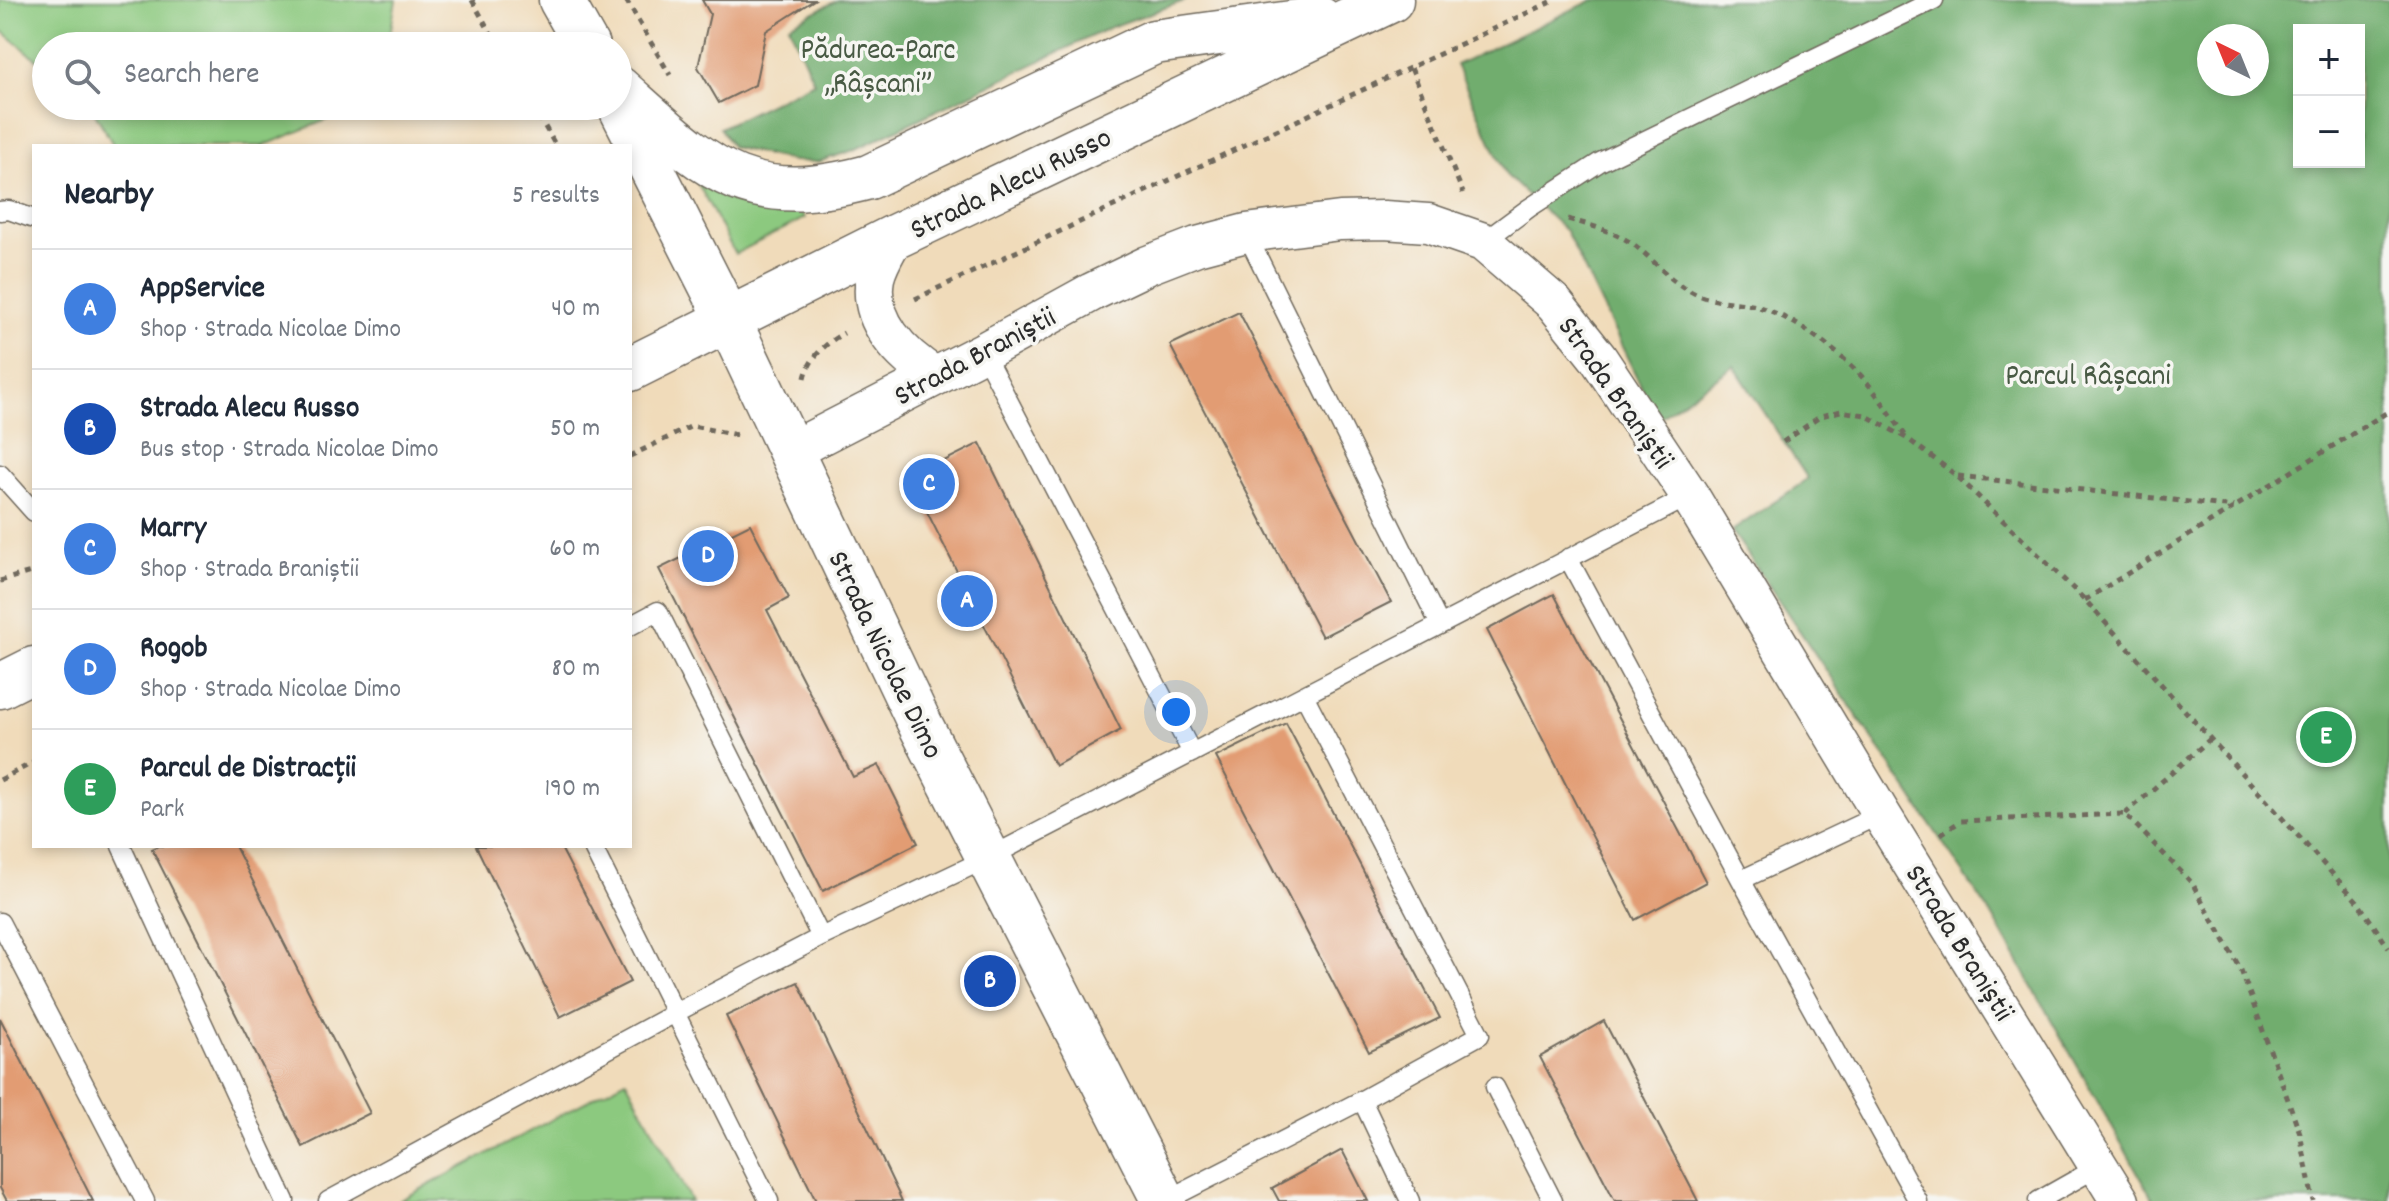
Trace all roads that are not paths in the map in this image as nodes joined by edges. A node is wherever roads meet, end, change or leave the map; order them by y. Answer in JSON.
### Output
{"nodes":[{"id":1,"x":561,"y":0,"type":"edge"},
{"id":2,"x":1934,"y":0,"type":"edge"},
{"id":3,"x":1377,"y":7,"type":"edge"},
{"id":4,"x":579,"y":32,"type":"edge"},
{"id":5,"x":632,"y":100,"type":"edge"},
{"id":6,"x":627,"y":120,"type":"edge"},
{"id":7,"x":0,"y":211,"type":"edge"},
{"id":8,"x":32,"y":218,"type":"edge"},
{"id":9,"x":1246,"y":233,"type":"junction"},
{"id":10,"x":894,"y":237,"type":"junction"},
{"id":11,"x":1483,"y":242,"type":"junction"},
{"id":12,"x":728,"y":319,"type":"junction"},
{"id":13,"x":983,"y":352,"type":"junction"},
{"id":14,"x":632,"y":368,"type":"edge"},
{"id":15,"x":935,"y":376,"type":"junction"},
{"id":16,"x":783,"y":440,"type":"junction"},
{"id":17,"x":1,"y":476,"type":"edge"},
{"id":18,"x":1690,"y":496,"type":"junction"},
{"id":19,"x":32,"y":510,"type":"edge"},
{"id":20,"x":1568,"y":558,"type":"junction"},
{"id":21,"x":632,"y":625,"type":"edge"},
{"id":22,"x":1440,"y":625,"type":"junction"},
{"id":23,"x":32,"y":670,"type":"edge"},
{"id":24,"x":0,"y":686,"type":"edge"},
{"id":25,"x":1304,"y":695,"type":"junction"},
{"id":26,"x":1192,"y":753,"type":"junction"},
{"id":27,"x":1881,"y":814,"type":"junction"},
{"id":28,"x":122,"y":848,"type":"edge"},
{"id":29,"x":593,"y":848,"type":"edge"},
{"id":30,"x":988,"y":858,"type":"junction"},
{"id":31,"x":1741,"y":880,"type":"junction"},
{"id":32,"x":0,"y":922,"type":"edge"},
{"id":33,"x":821,"y":937,"type":"junction"},
{"id":34,"x":675,"y":1013,"type":"junction"},
{"id":35,"x":1495,"y":1087,"type":"dead end"},
{"id":36,"x":1362,"y":1100,"type":"junction"},
{"id":37,"x":2100,"y":1166,"type":"junction"},
{"id":38,"x":145,"y":1201,"type":"edge"},
{"id":39,"x":285,"y":1201,"type":"edge"},
{"id":40,"x":328,"y":1201,"type":"edge"},
{"id":41,"x":769,"y":1201,"type":"edge"},
{"id":42,"x":1164,"y":1201,"type":"edge"},
{"id":43,"x":1410,"y":1201,"type":"edge"},
{"id":44,"x":1553,"y":1201,"type":"edge"},
{"id":45,"x":1918,"y":1201,"type":"edge"},
{"id":46,"x":2038,"y":1201,"type":"edge"},
{"id":47,"x":2120,"y":1201,"type":"edge"}],
"edges":[{"from":1,"to":4,"type":"main road"},
{"from":2,"to":11,"type":"lane"},
{"from":3,"to":5,"type":"main road"},
{"from":3,"to":10,"type":"main road","name":"Strada Alecu Russo"},
{"from":6,"to":12,"type":"main road","name":"Strada Nicolae Dimo"},
{"from":7,"to":8,"type":"lane"},
{"from":9,"to":11,"type":"street","name":"Strada Braniștii"},
{"from":9,"to":13,"type":"street","name":"Strada Braniștii"},
{"from":9,"to":22,"type":"lane"},
{"from":10,"to":12,"type":"main road","name":"Strada Alecu Russo"},
{"from":10,"to":15,"type":"street"},
{"from":11,"to":18,"type":"street","name":"Strada Braniștii"},
{"from":12,"to":14,"type":"main road","name":"Strada Alecu Russo"},
{"from":12,"to":16,"type":"main road","name":"Strada Nicolae Dimo"},
{"from":13,"to":15,"type":"street","name":"Strada Braniștii"},
{"from":13,"to":26,"type":"lane"},
{"from":15,"to":16,"type":"street","name":"Strada Braniștii"},
{"from":16,"to":30,"type":"main road","name":"Strada Nicolae Dimo"},
{"from":17,"to":19,"type":"lane"},
{"from":18,"to":20,"type":"lane"},
{"from":18,"to":27,"type":"street","name":"Strada Braniștii"},
{"from":20,"to":22,"type":"lane"},
{"from":20,"to":31,"type":"lane"},
{"from":21,"to":33,"type":"lane"},
{"from":22,"to":25,"type":"lane"},
{"from":23,"to":24,"type":"main road"},
{"from":25,"to":26,"type":"lane"},
{"from":25,"to":36,"type":"lane"},
{"from":26,"to":30,"type":"lane"},
{"from":27,"to":31,"type":"lane"},
{"from":27,"to":37,"type":"street","name":"Strada Braniștii"},
{"from":28,"to":39,"type":"lane"},
{"from":29,"to":34,"type":"lane"},
{"from":30,"to":33,"type":"lane"},
{"from":30,"to":42,"type":"main road","name":"Strada Nicolae Dimo"},
{"from":31,"to":45,"type":"lane"},
{"from":32,"to":38,"type":"lane"},
{"from":33,"to":34,"type":"lane"},
{"from":34,"to":40,"type":"lane"},
{"from":34,"to":41,"type":"lane"},
{"from":35,"to":44,"type":"lane"},
{"from":36,"to":42,"type":"lane"},
{"from":36,"to":43,"type":"lane"},
{"from":37,"to":46,"type":"lane"},
{"from":37,"to":47,"type":"street","name":"Strada Braniștii"}]}
